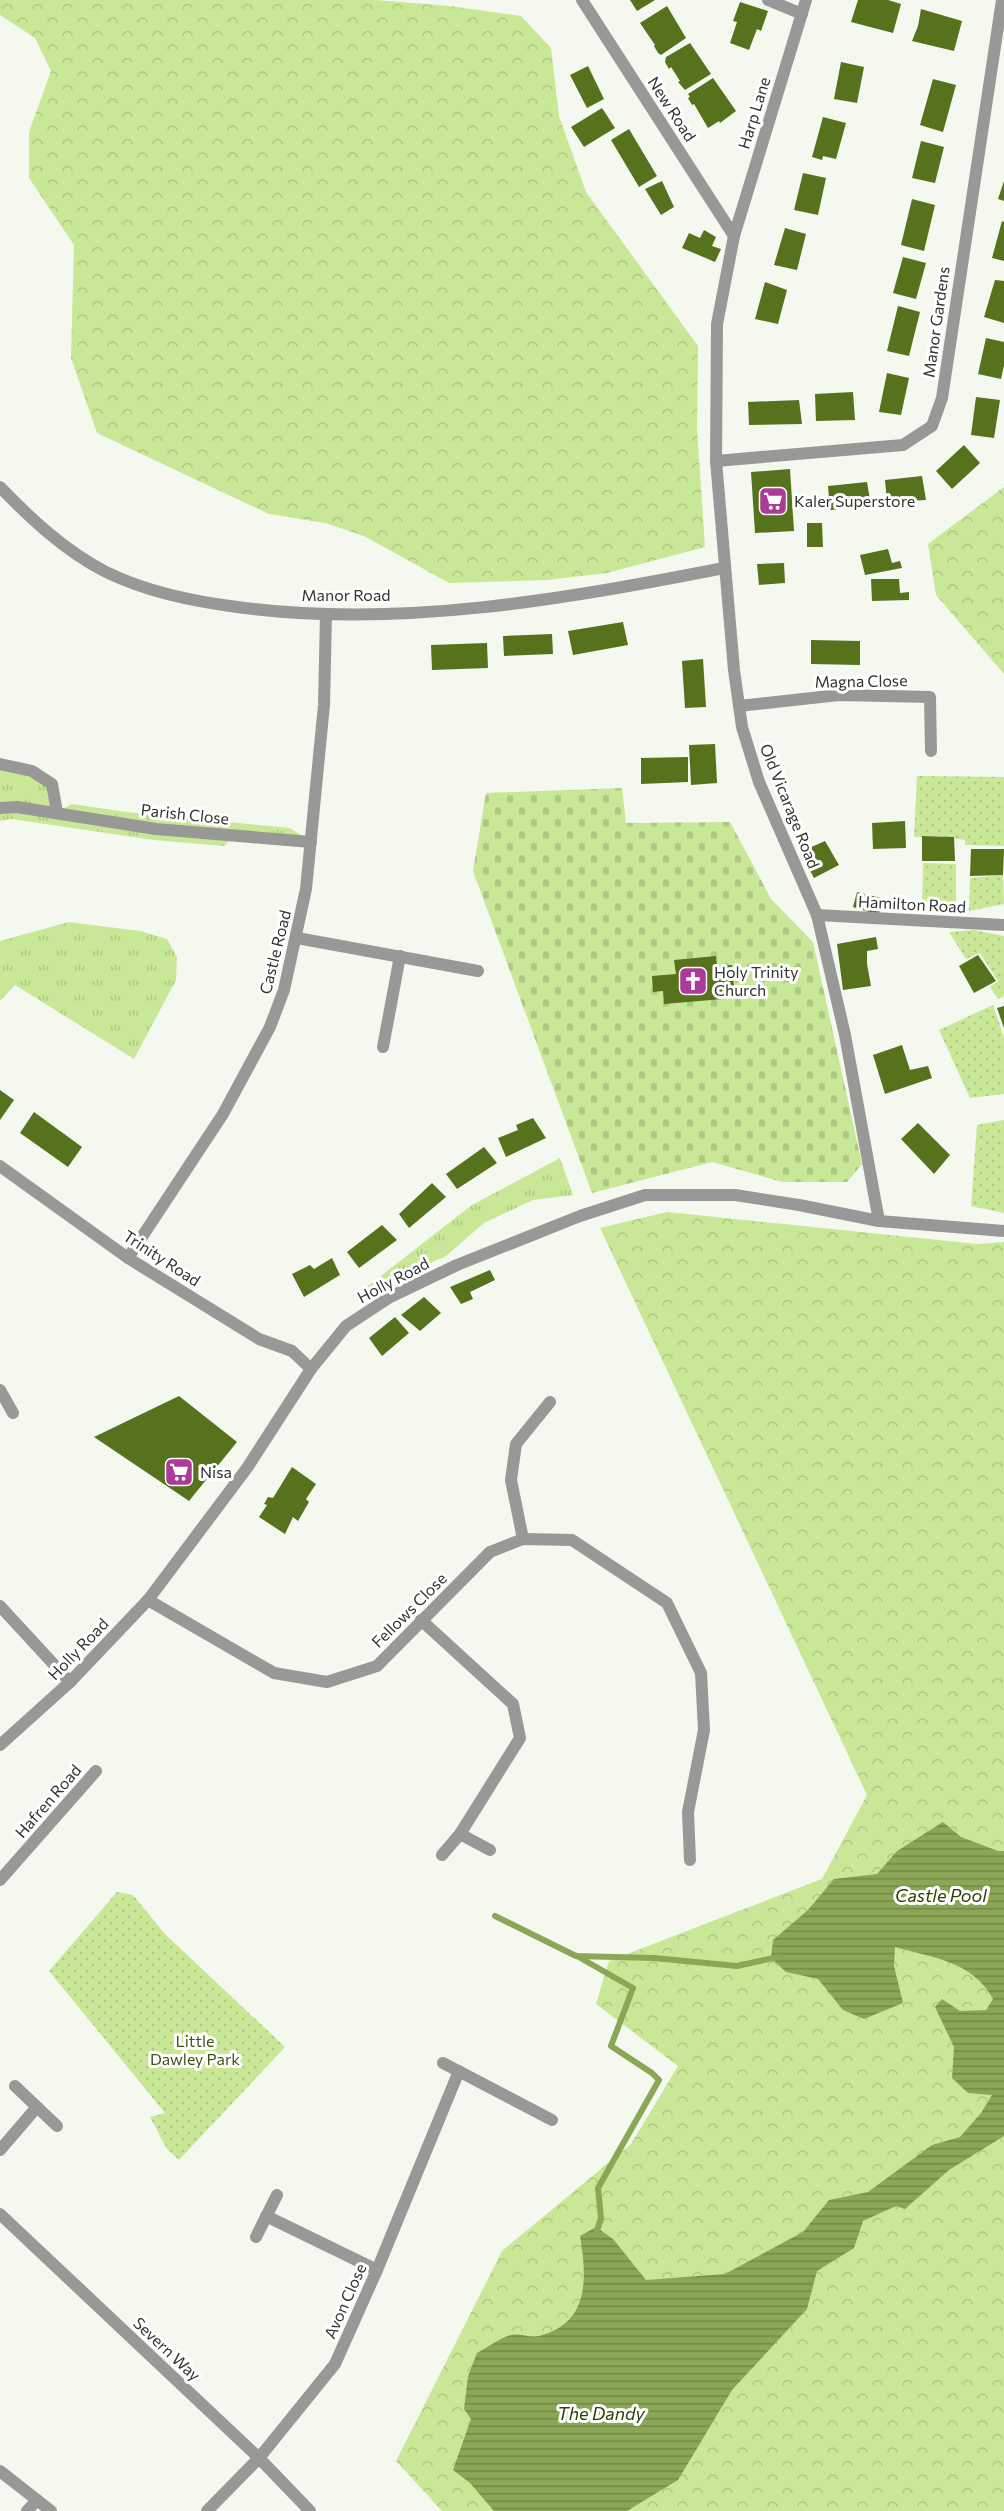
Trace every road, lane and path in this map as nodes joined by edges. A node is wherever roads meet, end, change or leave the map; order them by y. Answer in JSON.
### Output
{"nodes":[{"id":1,"x":582,"y":0,"type":"edge"},
{"id":2,"x":768,"y":0,"type":"edge"},
{"id":3,"x":806,"y":0,"type":"edge"},
{"id":4,"x":1002,"y":0,"type":"edge"},
{"id":5,"x":802,"y":14,"type":"junction"},
{"id":6,"x":734,"y":236,"type":"junction"},
{"id":7,"x":716,"y":462,"type":"junction"},
{"id":8,"x":0,"y":487,"type":"edge"},
{"id":9,"x":724,"y":568,"type":"junction"},
{"id":10,"x":326,"y":614,"type":"junction"},
{"id":11,"x":739,"y":705,"type":"junction"},
{"id":12,"x":931,"y":752,"type":"dead end"},
{"id":13,"x":0,"y":764,"type":"edge"},
{"id":14,"x":0,"y":808,"type":"edge"},
{"id":15,"x":57,"y":812,"type":"junction"},
{"id":16,"x":311,"y":842,"type":"junction"},
{"id":17,"x":817,"y":915,"type":"junction"},
{"id":18,"x":1004,"y":926,"type":"edge"},
{"id":19,"x":297,"y":938,"type":"junction"},
{"id":20,"x":400,"y":956,"type":"junction"},
{"id":21,"x":478,"y":971,"type":"dead end"},
{"id":22,"x":383,"y":1047,"type":"dead end"},
{"id":23,"x":0,"y":1166,"type":"edge"},
{"id":24,"x":879,"y":1221,"type":"junction"},
{"id":25,"x":1004,"y":1231,"type":"edge"},
{"id":26,"x":128,"y":1258,"type":"junction"},
{"id":27,"x":311,"y":1369,"type":"junction"},
{"id":28,"x":1,"y":1393,"type":"edge"},
{"id":29,"x":550,"y":1402,"type":"dead end"},
{"id":30,"x":13,"y":1413,"type":"dead end"},
{"id":31,"x":523,"y":1539,"type":"junction"},
{"id":32,"x":148,"y":1600,"type":"junction"},
{"id":33,"x":0,"y":1606,"type":"edge"},
{"id":34,"x":421,"y":1620,"type":"junction"},
{"id":35,"x":70,"y":1682,"type":"junction"},
{"id":36,"x":0,"y":1745,"type":"edge"},
{"id":37,"x":96,"y":1771,"type":"dead end"},
{"id":38,"x":460,"y":1834,"type":"junction"},
{"id":39,"x":490,"y":1850,"type":"dead end"},
{"id":40,"x":442,"y":1856,"type":"dead end"},
{"id":41,"x":690,"y":1860,"type":"dead end"},
{"id":42,"x":0,"y":1880,"type":"edge"},
{"id":43,"x":443,"y":2063,"type":"dead end"},
{"id":44,"x":459,"y":2071,"type":"junction"},
{"id":45,"x":15,"y":2086,"type":"dead end"},
{"id":46,"x":37,"y":2107,"type":"junction"},
{"id":47,"x":552,"y":2120,"type":"dead end"},
{"id":48,"x":57,"y":2126,"type":"dead end"},
{"id":49,"x":0,"y":2150,"type":"edge"},
{"id":50,"x":277,"y":2195,"type":"dead end"},
{"id":51,"x":0,"y":2214,"type":"edge"},
{"id":52,"x":266,"y":2216,"type":"junction"},
{"id":53,"x":256,"y":2237,"type":"dead end"},
{"id":54,"x":377,"y":2270,"type":"junction"},
{"id":55,"x":259,"y":2458,"type":"junction"},
{"id":56,"x":0,"y":2471,"type":"edge"},
{"id":57,"x":37,"y":2500,"type":"junction"},
{"id":58,"x":27,"y":2511,"type":"edge"},
{"id":59,"x":51,"y":2511,"type":"edge"},
{"id":60,"x":207,"y":2511,"type":"edge"},
{"id":61,"x":310,"y":2511,"type":"edge"}],
"edges":[{"from":1,"to":6,"type":"street","name":"New Road"},
{"from":2,"to":5,"type":"street"},
{"from":3,"to":5,"type":"street","name":"Harp Lane"},
{"from":4,"to":7,"type":"street","name":"Manor Gardens"},
{"from":5,"to":6,"type":"street","name":"Harp Lane"},
{"from":6,"to":7,"type":"street","name":"Old Vicarage Road"},
{"from":7,"to":9,"type":"street","name":"Old Vicarage Road"},
{"from":8,"to":10,"type":"street","name":"Manor Road"},
{"from":9,"to":10,"type":"street","name":"Manor Road"},
{"from":9,"to":11,"type":"street","name":"Old Vicarage Road"},
{"from":10,"to":16,"type":"street","name":"Castle Road"},
{"from":11,"to":12,"type":"street","name":"Magna Close"},
{"from":11,"to":17,"type":"street","name":"Old Vicarage Road"},
{"from":13,"to":15,"type":"street"},
{"from":14,"to":15,"type":"street","name":"Parish Close"},
{"from":15,"to":16,"type":"street","name":"Parish Close"},
{"from":16,"to":19,"type":"street","name":"Castle Road"},
{"from":17,"to":18,"type":"street","name":"Hamilton Road"},
{"from":17,"to":24,"type":"street","name":"Old Vicarage Road"},
{"from":19,"to":20,"type":"street"},
{"from":19,"to":26,"type":"street","name":"Castle Road"},
{"from":20,"to":21,"type":"street"},
{"from":20,"to":22,"type":"street"},
{"from":23,"to":26,"type":"street","name":"Trinity Road"},
{"from":24,"to":25,"type":"street"},
{"from":24,"to":27,"type":"street","name":"Holly Road"},
{"from":26,"to":27,"type":"street","name":"Trinity Road"},
{"from":27,"to":32,"type":"street","name":"Holly Road"},
{"from":28,"to":30,"type":"street"},
{"from":29,"to":31,"type":"street"},
{"from":31,"to":34,"type":"street","name":"Fellows Close"},
{"from":31,"to":41,"type":"street","name":"Fellows Close"},
{"from":32,"to":34,"type":"street","name":"Fellows Close"},
{"from":32,"to":35,"type":"street","name":"Holly Road"},
{"from":33,"to":35,"type":"street"},
{"from":34,"to":38,"type":"street"},
{"from":35,"to":36,"type":"street","name":"Holly Road"},
{"from":37,"to":42,"type":"street","name":"Hafren Road"},
{"from":38,"to":39,"type":"street"},
{"from":38,"to":40,"type":"street"},
{"from":43,"to":44,"type":"street"},
{"from":44,"to":47,"type":"street"},
{"from":44,"to":54,"type":"street","name":"Avon Close"},
{"from":45,"to":46,"type":"street"},
{"from":46,"to":48,"type":"street"},
{"from":46,"to":49,"type":"street"},
{"from":50,"to":52,"type":"street"},
{"from":51,"to":55,"type":"street","name":"Severn Way"},
{"from":52,"to":53,"type":"street"},
{"from":52,"to":54,"type":"street"},
{"from":54,"to":55,"type":"street","name":"Avon Close"},
{"from":55,"to":60,"type":"street","name":"Avon Close"},
{"from":55,"to":61,"type":"street","name":"Severn Way"},
{"from":56,"to":57,"type":"street"},
{"from":57,"to":58,"type":"street"},
{"from":57,"to":59,"type":"street"}]}
